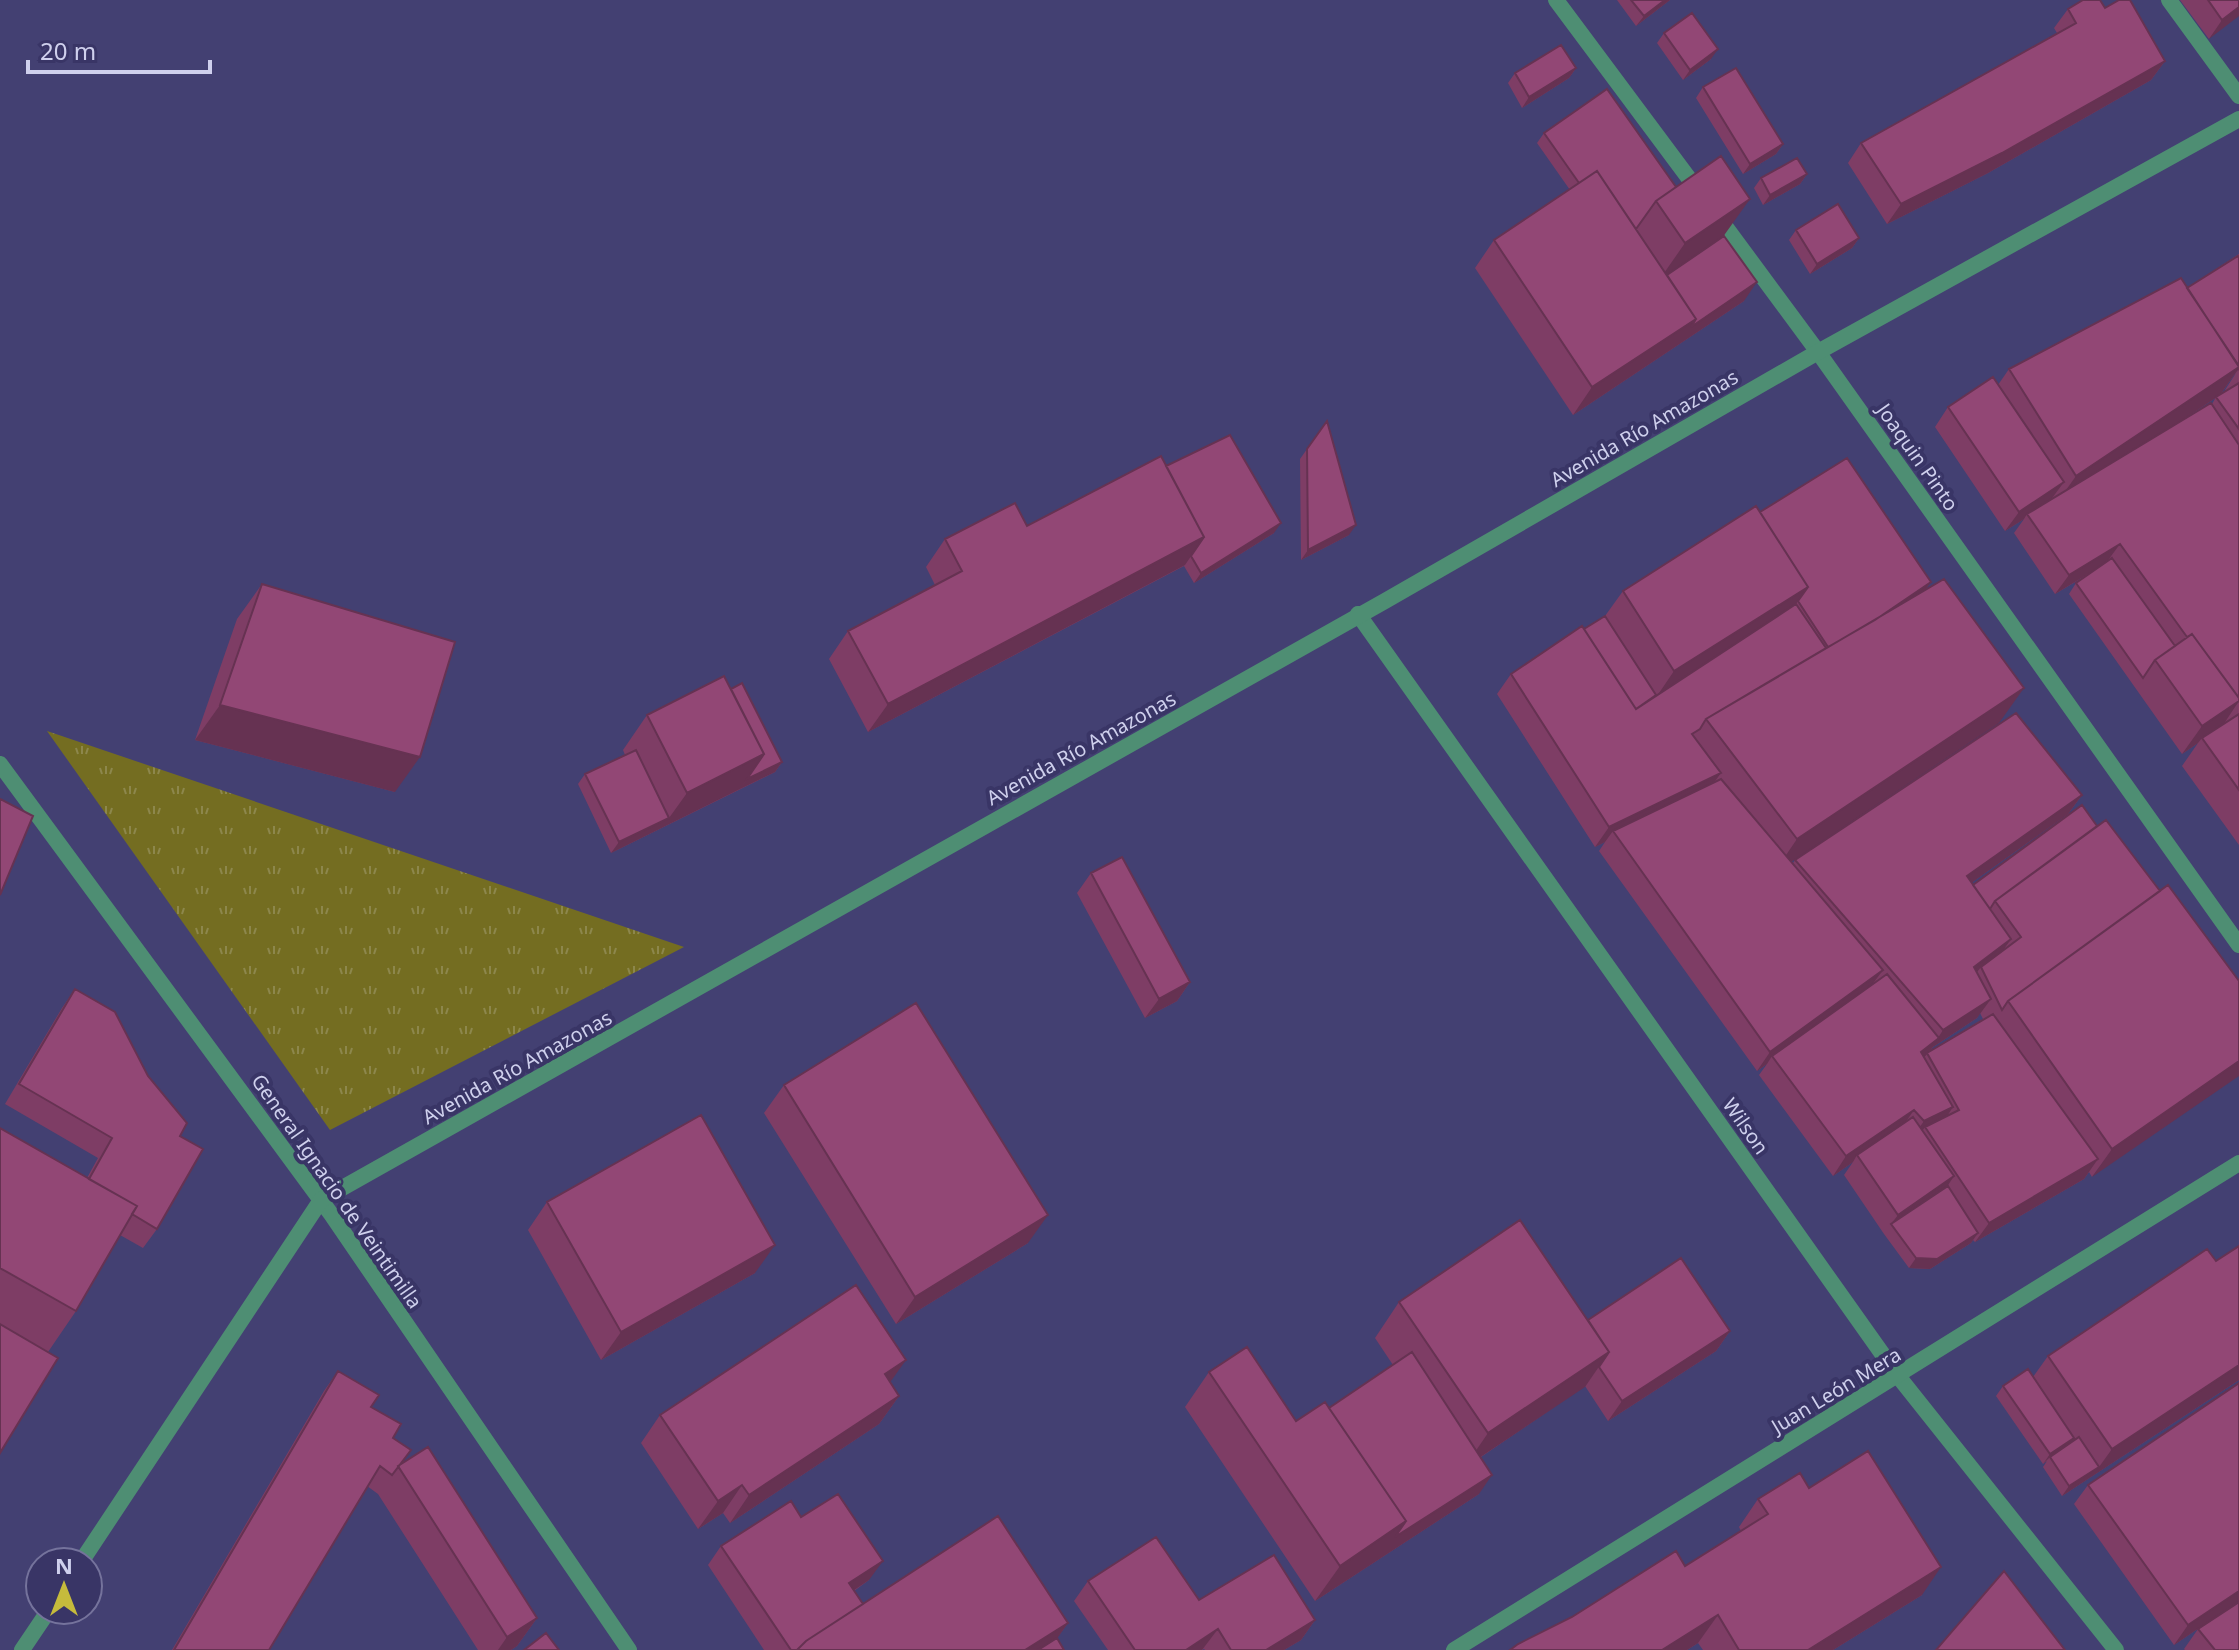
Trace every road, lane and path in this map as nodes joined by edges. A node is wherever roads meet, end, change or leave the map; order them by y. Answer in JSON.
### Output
{"nodes":[{"id":1,"x":1556,"y":0,"type":"edge"},
{"id":2,"x":2169,"y":0,"type":"edge"},
{"id":3,"x":2239,"y":96,"type":"edge"},
{"id":4,"x":2239,"y":119,"type":"edge"},
{"id":5,"x":1818,"y":352,"type":"junction"},
{"id":6,"x":1358,"y":614,"type":"junction"},
{"id":7,"x":0,"y":764,"type":"edge"},
{"id":8,"x":2239,"y":945,"type":"edge"},
{"id":9,"x":2239,"y":1163,"type":"edge"},
{"id":10,"x":321,"y":1200,"type":"junction"},
{"id":11,"x":1898,"y":1376,"type":"junction"},
{"id":12,"x":92,"y":1546,"type":"edge"},
{"id":13,"x":38,"y":1626,"type":"edge"},
{"id":14,"x":22,"y":1650,"type":"edge"},
{"id":15,"x":629,"y":1650,"type":"edge"},
{"id":16,"x":1454,"y":1650,"type":"edge"},
{"id":17,"x":2116,"y":1650,"type":"edge"}],
"edges":[{"from":1,"to":5,"type":"street","name":"Joaquin Pinto"},
{"from":2,"to":3,"type":"street"},
{"from":4,"to":5,"type":"street","name":"Avenida Río Amazonas"},
{"from":5,"to":6,"type":"street","name":"Avenida Río Amazonas"},
{"from":5,"to":8,"type":"street","name":"Joaquin Pinto"},
{"from":6,"to":10,"type":"street","name":"Avenida Río Amazonas"},
{"from":6,"to":11,"type":"street","name":"Wilson"},
{"from":7,"to":10,"type":"street","name":"General Ignacio de Veintimilla"},
{"from":9,"to":11,"type":"street","name":"Juan León Mera"},
{"from":10,"to":12,"type":"street","name":"Avenida Río Amazonas"},
{"from":10,"to":15,"type":"street","name":"General Ignacio de Veintimilla"},
{"from":11,"to":16,"type":"street","name":"Juan León Mera"},
{"from":11,"to":17,"type":"street","name":"Wilson"},
{"from":13,"to":14,"type":"street"}]}
